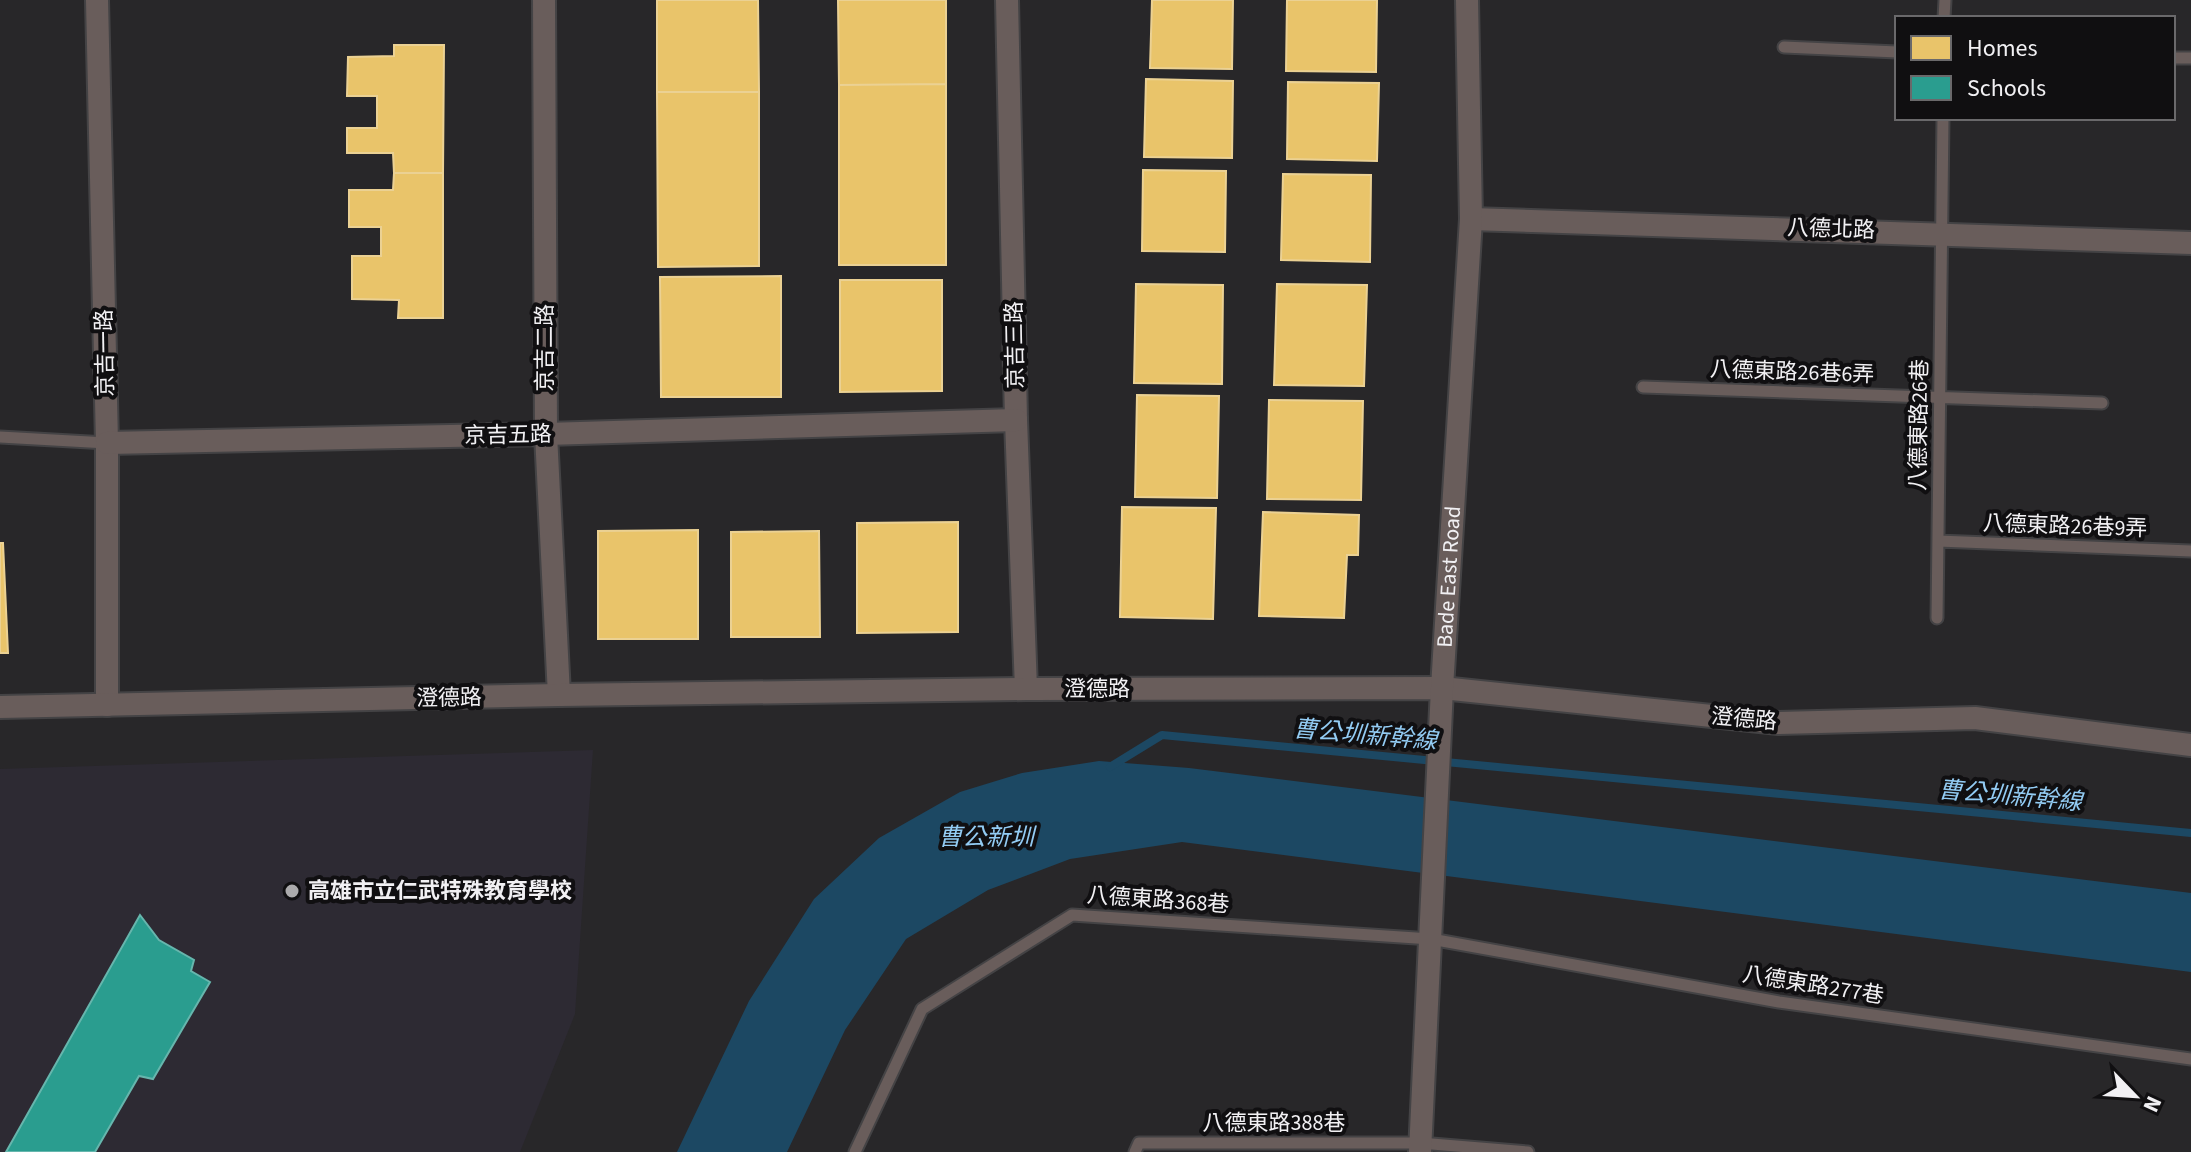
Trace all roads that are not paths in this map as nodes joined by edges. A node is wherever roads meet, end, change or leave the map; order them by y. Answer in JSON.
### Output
{"nodes":[{"id":1,"x":97,"y":0,"type":"edge"},
{"id":2,"x":544,"y":0,"type":"edge"},
{"id":3,"x":1007,"y":0,"type":"edge"},
{"id":4,"x":1467,"y":0,"type":"edge"},
{"id":5,"x":1784,"y":47,"type":"dead end"},
{"id":6,"x":1895,"y":52,"type":"edge"},
{"id":7,"x":1943,"y":120,"type":"edge"},
{"id":8,"x":1471,"y":219,"type":"junction"},
{"id":9,"x":1941,"y":233,"type":"junction"},
{"id":10,"x":2191,"y":243,"type":"edge"},
{"id":11,"x":1643,"y":387,"type":"dead end"},
{"id":12,"x":1939,"y":398,"type":"junction"},
{"id":13,"x":2102,"y":403,"type":"dead end"},
{"id":14,"x":1016,"y":420,"type":"junction"},
{"id":15,"x":546,"y":434,"type":"junction"},
{"id":16,"x":0,"y":437,"type":"edge"},
{"id":17,"x":107,"y":443,"type":"junction"},
{"id":18,"x":1938,"y":541,"type":"junction"},
{"id":19,"x":2191,"y":551,"type":"edge"},
{"id":20,"x":1937,"y":618,"type":"dead end"},
{"id":21,"x":1442,"y":688,"type":"junction"},
{"id":22,"x":1026,"y":689,"type":"junction"},
{"id":23,"x":559,"y":695,"type":"junction"},
{"id":24,"x":107,"y":705,"type":"junction"},
{"id":25,"x":0,"y":707,"type":"edge"},
{"id":26,"x":2191,"y":745,"type":"edge"},
{"id":27,"x":1431,"y":939,"type":"junction"},
{"id":28,"x":2191,"y":1059,"type":"edge"},
{"id":29,"x":1420,"y":1148,"type":"edge"},
{"id":30,"x":855,"y":1152,"type":"edge"},
{"id":31,"x":1135,"y":1152,"type":"edge"},
{"id":32,"x":1528,"y":1152,"type":"edge"}],
"edges":[{"from":1,"to":17,"type":"street","name":"京吉一路"},
{"from":2,"to":15,"type":"street","name":"京吉二路"},
{"from":3,"to":14,"type":"street","name":"京吉三路"},
{"from":4,"to":8,"type":"street","name":"Bade East Road"},
{"from":5,"to":6,"type":"lane"},
{"from":7,"to":9,"type":"lane","name":"八德東路26巷"},
{"from":8,"to":9,"type":"street","name":"八德北路"},
{"from":8,"to":21,"type":"street","name":"Bade East Road"},
{"from":9,"to":10,"type":"street","name":"八德北路"},
{"from":9,"to":12,"type":"lane","name":"八德東路26巷"},
{"from":11,"to":12,"type":"lane","name":"八德東路26巷6弄"},
{"from":12,"to":13,"type":"lane","name":"八德東路26巷6弄"},
{"from":12,"to":18,"type":"lane","name":"八德東路26巷"},
{"from":14,"to":15,"type":"street","name":"京吉五路"},
{"from":14,"to":22,"type":"street","name":"京吉三路"},
{"from":15,"to":17,"type":"street","name":"京吉五路"},
{"from":15,"to":23,"type":"street","name":"京吉二路"},
{"from":16,"to":17,"type":"lane","name":"京吉五路"},
{"from":17,"to":24,"type":"street","name":"京吉一路"},
{"from":18,"to":19,"type":"lane","name":"八德東路26巷9弄"},
{"from":18,"to":20,"type":"lane","name":"八德東路26巷"},
{"from":21,"to":22,"type":"street","name":"澄德路"},
{"from":21,"to":26,"type":"street","name":"澄德路"},
{"from":21,"to":27,"type":"street","name":"Bade East Road"},
{"from":22,"to":23,"type":"street","name":"澄德路"},
{"from":23,"to":24,"type":"street","name":"澄德路"},
{"from":24,"to":25,"type":"street","name":"澄德路"},
{"from":27,"to":28,"type":"lane","name":"八德東路277巷"},
{"from":27,"to":29,"type":"street","name":"Bade East Road"},
{"from":27,"to":30,"type":"lane","name":"八德東路368巷"},
{"from":29,"to":31,"type":"lane","name":"八德東路388巷"},
{"from":29,"to":32,"type":"lane"}]}
